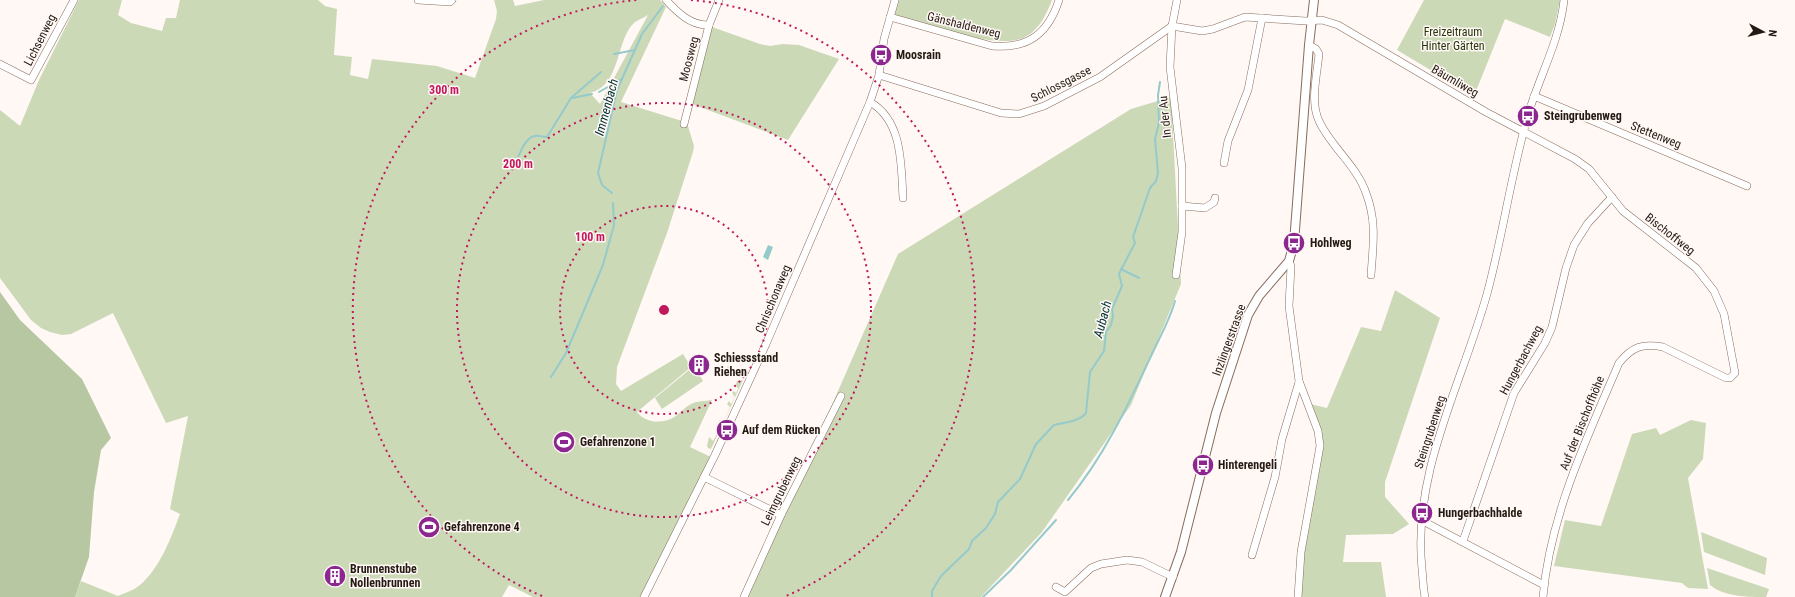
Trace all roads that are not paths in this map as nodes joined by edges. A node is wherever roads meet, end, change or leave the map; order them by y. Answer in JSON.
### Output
{"nodes":[{"id":1,"x":74,"y":0,"type":"edge"},
{"id":2,"x":418,"y":0,"type":"edge"},
{"id":3,"x":452,"y":0,"type":"edge"},
{"id":4,"x":666,"y":0,"type":"edge"},
{"id":5,"x":719,"y":0,"type":"edge"},
{"id":6,"x":895,"y":0,"type":"edge"},
{"id":7,"x":1059,"y":0,"type":"edge"},
{"id":8,"x":1177,"y":0,"type":"edge"},
{"id":9,"x":1314,"y":0,"type":"edge"},
{"id":10,"x":1564,"y":0,"type":"edge"},
{"id":11,"x":890,"y":17,"type":"junction"},
{"id":12,"x":1262,"y":18,"type":"junction"},
{"id":13,"x":1311,"y":20,"type":"junction"},
{"id":14,"x":709,"y":25,"type":"junction"},
{"id":15,"x":1172,"y":26,"type":"junction"},
{"id":16,"x":1309,"y":45,"type":"junction"},
{"id":17,"x":0,"y":64,"type":"edge"},
{"id":18,"x":879,"y":76,"type":"junction"},
{"id":19,"x":1534,"y":96,"type":"junction"},
{"id":20,"x":870,"y":102,"type":"junction"},
{"id":21,"x":684,"y":124,"type":"dead end"},
{"id":22,"x":1523,"y":132,"type":"junction"},
{"id":23,"x":1224,"y":163,"type":"dead end"},
{"id":24,"x":1747,"y":186,"type":"dead end"},
{"id":25,"x":1612,"y":197,"type":"junction"},
{"id":26,"x":903,"y":198,"type":"dead end"},
{"id":27,"x":1215,"y":198,"type":"dead end"},
{"id":28,"x":1182,"y":206,"type":"junction"},
{"id":29,"x":1289,"y":261,"type":"junction"},
{"id":30,"x":1176,"y":275,"type":"dead end"},
{"id":31,"x":1371,"y":275,"type":"dead end"},
{"id":32,"x":1713,"y":372,"type":"joint"},
{"id":33,"x":1299,"y":382,"type":"junction"},
{"id":34,"x":841,"y":396,"type":"dead end"},
{"id":35,"x":704,"y":477,"type":"junction"},
{"id":36,"x":781,"y":515,"type":"junction"},
{"id":37,"x":1421,"y":520,"type":"junction"},
{"id":38,"x":1463,"y":541,"type":"junction"},
{"id":39,"x":1252,"y":555,"type":"dead end"},
{"id":40,"x":1173,"y":577,"type":"junction"},
{"id":41,"x":1544,"y":585,"type":"junction"},
{"id":42,"x":1056,"y":587,"type":"dead end"},
{"id":43,"x":644,"y":597,"type":"edge"},
{"id":44,"x":744,"y":597,"type":"edge"},
{"id":45,"x":1165,"y":597,"type":"edge"},
{"id":46,"x":1298,"y":597,"type":"edge"},
{"id":47,"x":1425,"y":597,"type":"edge"},
{"id":48,"x":1543,"y":597,"type":"edge"}],
"edges":[{"from":1,"to":17,"type":"street","name":"Lichsenweg"},
{"from":2,"to":3,"type":"street"},
{"from":4,"to":14,"type":"street"},
{"from":5,"to":14,"type":"street","name":"Moosweg"},
{"from":6,"to":11,"type":"street","name":"Chrischonaweg"},
{"from":7,"to":11,"type":"street","name":"Gänshaldenweg"},
{"from":8,"to":15,"type":"street","name":"In der Au"},
{"from":9,"to":13,"type":"street","name":"Inzlingerstrasse"},
{"from":10,"to":19,"type":"street","name":"Steingrubenweg"},
{"from":11,"to":18,"type":"street","name":"Chrischonaweg"},
{"from":12,"to":13,"type":"street","name":"Bäumliweg"},
{"from":12,"to":15,"type":"street","name":"Bäumliweg"},
{"from":12,"to":23,"type":"street"},
{"from":13,"to":16,"type":"street","name":"Inzlingerstrasse"},
{"from":13,"to":22,"type":"street","name":"Bäumliweg"},
{"from":14,"to":21,"type":"street","name":"Moosweg"},
{"from":15,"to":18,"type":"street","name":"Schlossgasse"},
{"from":15,"to":28,"type":"street","name":"In der Au"},
{"from":16,"to":29,"type":"street","name":"Inzlingerstrasse"},
{"from":16,"to":31,"type":"street"},
{"from":18,"to":20,"type":"street","name":"Chrischonaweg"},
{"from":19,"to":22,"type":"street","name":"Steingrubenweg"},
{"from":19,"to":24,"type":"street","name":"Stettenweg"},
{"from":20,"to":26,"type":"street"},
{"from":20,"to":35,"type":"street","name":"Chrischonaweg"},
{"from":22,"to":25,"type":"street","name":"Bischoffweg"},
{"from":22,"to":37,"type":"street","name":"Steingrubenweg"},
{"from":25,"to":32,"type":"street","name":"Bischoffweg"},
{"from":25,"to":38,"type":"street","name":"Hungerbachweg"},
{"from":27,"to":28,"type":"street"},
{"from":28,"to":30,"type":"street","name":"In der Au"},
{"from":29,"to":33,"type":"street"},
{"from":29,"to":40,"type":"street","name":"Inzlingerstrasse"},
{"from":32,"to":41,"type":"street","name":"Auf der Bischoffhöhe"},
{"from":33,"to":39,"type":"street"},
{"from":33,"to":46,"type":"street"},
{"from":34,"to":36,"type":"street","name":"Leimgrubenweg"},
{"from":35,"to":36,"type":"street"},
{"from":35,"to":43,"type":"street","name":"Chrischonaweg"},
{"from":36,"to":44,"type":"street","name":"Leimgrubenweg"},
{"from":37,"to":38,"type":"street"},
{"from":37,"to":47,"type":"street","name":"Steingrubenweg"},
{"from":38,"to":41,"type":"street"},
{"from":40,"to":42,"type":"street"},
{"from":40,"to":45,"type":"street","name":"Inzlingerstrasse"},
{"from":41,"to":48,"type":"street","name":"Auf der Bischoffhöhe"}]}
